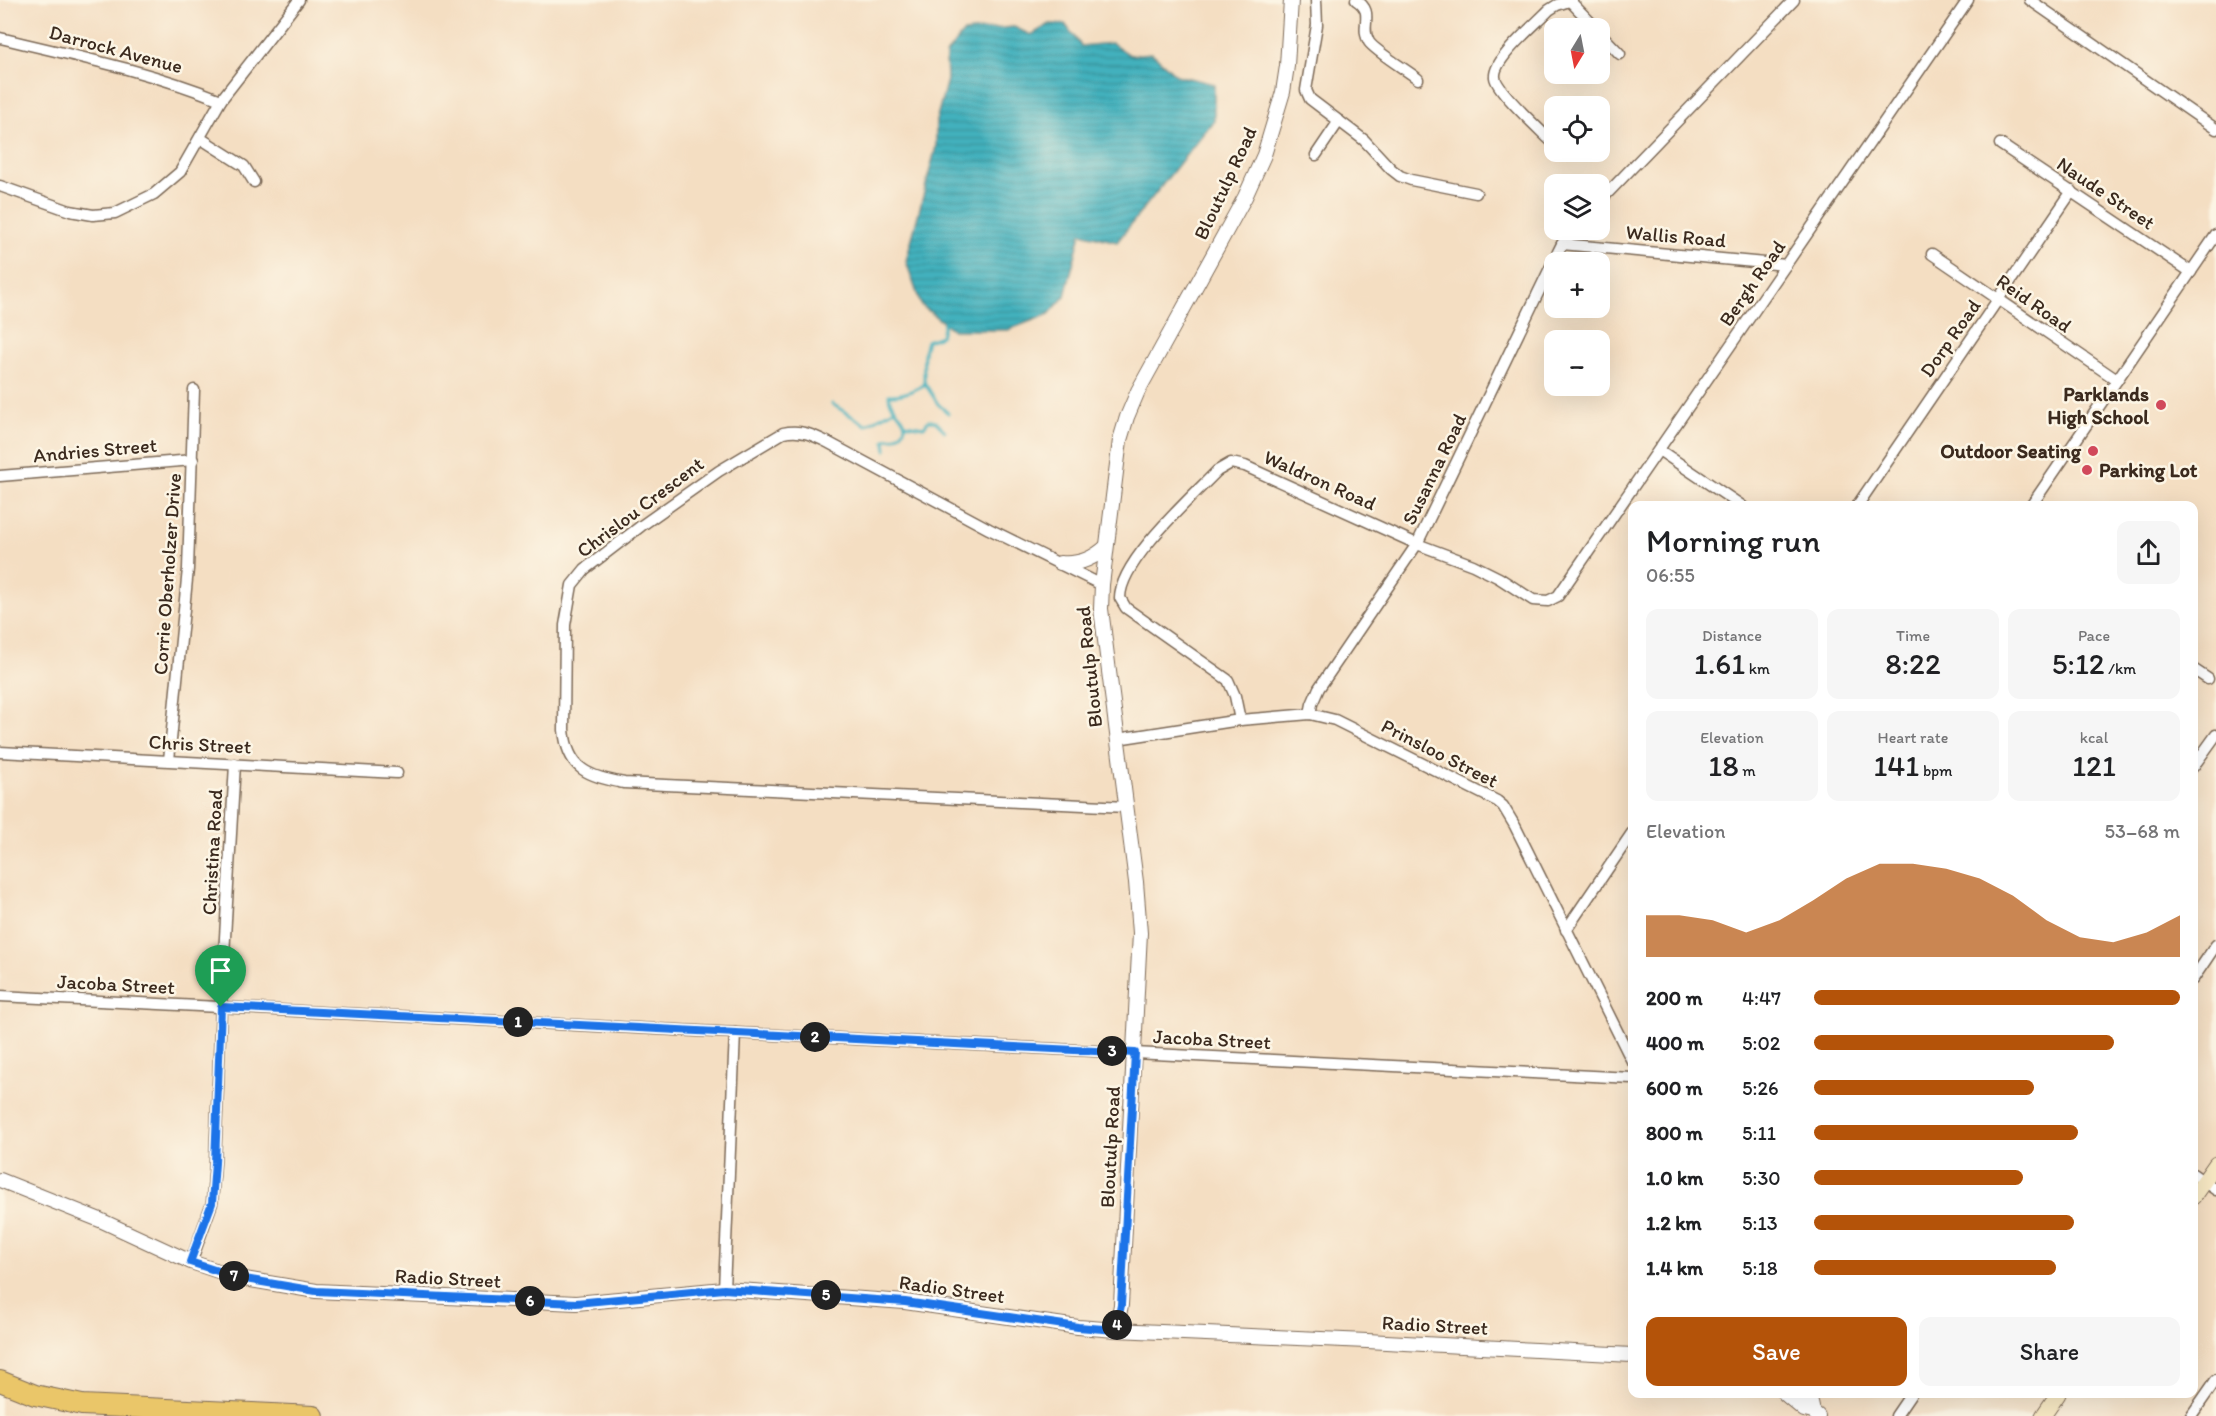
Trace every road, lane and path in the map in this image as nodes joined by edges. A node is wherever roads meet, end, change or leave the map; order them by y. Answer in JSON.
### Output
{"nodes":[{"id":1,"x":299,"y":0,"type":"edge"},
{"id":2,"x":1291,"y":0,"type":"edge"},
{"id":3,"x":1316,"y":0,"type":"edge"},
{"id":4,"x":1356,"y":0,"type":"edge"},
{"id":5,"x":1794,"y":0,"type":"edge"},
{"id":6,"x":1968,"y":0,"type":"edge"},
{"id":7,"x":2030,"y":0,"type":"edge"},
{"id":8,"x":1571,"y":1,"type":"edge"},
{"id":9,"x":1587,"y":18,"type":"edge"},
{"id":10,"x":0,"y":38,"type":"edge"},
{"id":11,"x":1610,"y":44,"type":"edge"},
{"id":12,"x":1620,"y":54,"type":"dead end"},
{"id":13,"x":1418,"y":79,"type":"dead end"},
{"id":14,"x":220,"y":100,"type":"junction"},
{"id":15,"x":1339,"y":121,"type":"junction"},
{"id":16,"x":2216,"y":129,"type":"edge"},
{"id":17,"x":1544,"y":134,"type":"edge"},
{"id":18,"x":200,"y":138,"type":"junction"},
{"id":19,"x":2000,"y":144,"type":"dead end"},
{"id":20,"x":1316,"y":155,"type":"dead end"},
{"id":21,"x":254,"y":182,"type":"dead end"},
{"id":22,"x":0,"y":186,"type":"edge"},
{"id":23,"x":1610,"y":191,"type":"edge"},
{"id":24,"x":2072,"y":191,"type":"junction"},
{"id":25,"x":1476,"y":194,"type":"dead end"},
{"id":26,"x":2216,"y":235,"type":"edge"},
{"id":27,"x":1565,"y":240,"type":"edge"},
{"id":28,"x":1562,"y":244,"type":"junction"},
{"id":29,"x":1932,"y":254,"type":"dead end"},
{"id":30,"x":1786,"y":264,"type":"junction"},
{"id":31,"x":2191,"y":272,"type":"junction"},
{"id":32,"x":1998,"y":299,"type":"junction"},
{"id":33,"x":2117,"y":380,"type":"junction"},
{"id":34,"x":194,"y":390,"type":"dead end"},
{"id":35,"x":1659,"y":450,"type":"junction"},
{"id":36,"x":193,"y":460,"type":"junction"},
{"id":37,"x":0,"y":476,"type":"edge"},
{"id":38,"x":1735,"y":501,"type":"edge"},
{"id":39,"x":1860,"y":501,"type":"edge"},
{"id":40,"x":2034,"y":501,"type":"edge"},
{"id":41,"x":1417,"y":544,"type":"junction"},
{"id":42,"x":1106,"y":547,"type":"junction"},
{"id":43,"x":1060,"y":563,"type":"junction"},
{"id":44,"x":1102,"y":585,"type":"junction"},
{"id":45,"x":1566,"y":587,"type":"joint"},
{"id":46,"x":2198,"y":672,"type":"edge"},
{"id":47,"x":2208,"y":679,"type":"dead end"},
{"id":48,"x":1310,"y":714,"type":"junction"},
{"id":49,"x":1240,"y":720,"type":"junction"},
{"id":50,"x":2216,"y":735,"type":"edge"},
{"id":51,"x":1117,"y":739,"type":"junction"},
{"id":52,"x":0,"y":752,"type":"edge"},
{"id":53,"x":169,"y":760,"type":"junction"},
{"id":54,"x":2198,"y":760,"type":"edge"},
{"id":55,"x":236,"y":764,"type":"junction"},
{"id":56,"x":397,"y":772,"type":"dead end"},
{"id":57,"x":1126,"y":807,"type":"junction"},
{"id":58,"x":1628,"y":839,"type":"edge"},
{"id":59,"x":1566,"y":930,"type":"junction"},
{"id":60,"x":2216,"y":945,"type":"edge"},
{"id":61,"x":2198,"y":972,"type":"edge"},
{"id":62,"x":0,"y":996,"type":"edge"},
{"id":63,"x":221,"y":1007,"type":"junction"},
{"id":64,"x":735,"y":1033,"type":"junction"},
{"id":65,"x":1135,"y":1053,"type":"junction"},
{"id":66,"x":1628,"y":1053,"type":"edge"},
{"id":67,"x":1628,"y":1078,"type":"edge"},
{"id":68,"x":2216,"y":1164,"type":"edge"},
{"id":69,"x":0,"y":1180,"type":"edge"},
{"id":70,"x":2204,"y":1182,"type":"edge"},
{"id":71,"x":190,"y":1262,"type":"junction"},
{"id":72,"x":724,"y":1289,"type":"junction"},
{"id":73,"x":1116,"y":1330,"type":"junction"},
{"id":74,"x":1628,"y":1355,"type":"edge"},
{"id":75,"x":2216,"y":1380,"type":"edge"},
{"id":76,"x":0,"y":1381,"type":"edge"},
{"id":77,"x":1790,"y":1398,"type":"edge"},
{"id":78,"x":1806,"y":1398,"type":"edge"},
{"id":79,"x":1908,"y":1398,"type":"edge"},
{"id":80,"x":2055,"y":1398,"type":"edge"},
{"id":81,"x":217,"y":1410,"type":"junction"},
{"id":82,"x":1815,"y":1414,"type":"edge"},
{"id":83,"x":163,"y":1416,"type":"edge"},
{"id":84,"x":313,"y":1416,"type":"edge"},
{"id":85,"x":1896,"y":1416,"type":"edge"},
{"id":86,"x":2043,"y":1416,"type":"edge"},
{"id":87,"x":2191,"y":1416,"type":"edge"}],
"edges":[{"from":1,"to":14,"type":"street"},
{"from":2,"to":42,"type":"street","name":"Bloutulp Road"},
{"from":3,"to":15,"type":"street"},
{"from":4,"to":13,"type":"street"},
{"from":5,"to":23,"type":"street"},
{"from":6,"to":30,"type":"street","name":"Bergh Road"},
{"from":7,"to":16,"type":"street"},
{"from":8,"to":9,"type":"street"},
{"from":8,"to":17,"type":"street"},
{"from":10,"to":14,"type":"street","name":"Darrock Avenue"},
{"from":11,"to":12,"type":"street"},
{"from":14,"to":18,"type":"street"},
{"from":15,"to":20,"type":"street"},
{"from":15,"to":25,"type":"street"},
{"from":18,"to":21,"type":"street"},
{"from":18,"to":22,"type":"street"},
{"from":19,"to":24,"type":"street","name":"Naude Street"},
{"from":24,"to":31,"type":"street","name":"Naude Street"},
{"from":24,"to":32,"type":"street","name":"Dorp Road"},
{"from":26,"to":31,"type":"street"},
{"from":27,"to":28,"type":"street","name":"Susanna Road"},
{"from":28,"to":30,"type":"street","name":"Wallis Road"},
{"from":28,"to":41,"type":"street","name":"Susanna Road"},
{"from":29,"to":32,"type":"street","name":"Reid Road"},
{"from":30,"to":35,"type":"street","name":"Bergh Road"},
{"from":31,"to":33,"type":"street"},
{"from":32,"to":33,"type":"street","name":"Reid Road"},
{"from":32,"to":39,"type":"street","name":"Dorp Road"},
{"from":33,"to":40,"type":"street"},
{"from":34,"to":36,"type":"street","name":"Corrie Oberholzer Drive"},
{"from":35,"to":38,"type":"street"},
{"from":35,"to":45,"type":"street","name":"Bergh Road"},
{"from":36,"to":37,"type":"street","name":"Andries Street"},
{"from":36,"to":53,"type":"street","name":"Corrie Oberholzer Drive"},
{"from":41,"to":45,"type":"street","name":"Waldron Road"},
{"from":41,"to":48,"type":"street","name":"Susanna Road"},
{"from":41,"to":49,"type":"street","name":"Waldron Road"},
{"from":42,"to":43,"type":"street"},
{"from":42,"to":44,"type":"street","name":"Bloutulp Road"},
{"from":43,"to":44,"type":"street","name":"Chrislou Crescent"},
{"from":43,"to":57,"type":"street","name":"Chrislou Crescent"},
{"from":44,"to":51,"type":"street","name":"Bloutulp Road"},
{"from":46,"to":47,"type":"street"},
{"from":48,"to":49,"type":"street","name":"Prinsloo Street"},
{"from":48,"to":59,"type":"street","name":"Prinsloo Street"},
{"from":49,"to":51,"type":"street","name":"Prinsloo Street"},
{"from":50,"to":54,"type":"street"},
{"from":51,"to":57,"type":"street","name":"Bloutulp Road"},
{"from":52,"to":53,"type":"street","name":"Chris Street"},
{"from":53,"to":55,"type":"street","name":"Chris Street"},
{"from":55,"to":56,"type":"street","name":"Chris Street"},
{"from":55,"to":63,"type":"street","name":"Christina Road"},
{"from":57,"to":65,"type":"street","name":"Bloutulp Road"},
{"from":58,"to":59,"type":"street"},
{"from":59,"to":66,"type":"street","name":"Prinsloo Street"},
{"from":60,"to":61,"type":"street"},
{"from":62,"to":63,"type":"street","name":"Jacoba Street"},
{"from":63,"to":64,"type":"street","name":"Jacoba Street"},
{"from":63,"to":71,"type":"street","name":"Christina Road"},
{"from":64,"to":65,"type":"street","name":"Jacoba Street"},
{"from":64,"to":72,"type":"street"},
{"from":65,"to":67,"type":"street","name":"Jacoba Street"},
{"from":65,"to":73,"type":"street","name":"Bloutulp Road"},
{"from":68,"to":70,"type":"main road"},
{"from":69,"to":71,"type":"street","name":"Radio Street"},
{"from":71,"to":72,"type":"street","name":"Radio Street"},
{"from":72,"to":73,"type":"street","name":"Radio Street"},
{"from":73,"to":74,"type":"street","name":"Radio Street"},
{"from":75,"to":87,"type":"street"},
{"from":76,"to":81,"type":"highway"},
{"from":77,"to":82,"type":"street"},
{"from":78,"to":82,"type":"street"},
{"from":79,"to":85,"type":"street"},
{"from":80,"to":86,"type":"main road"},
{"from":81,"to":83,"type":"highway"},
{"from":81,"to":84,"type":"highway"}]}
